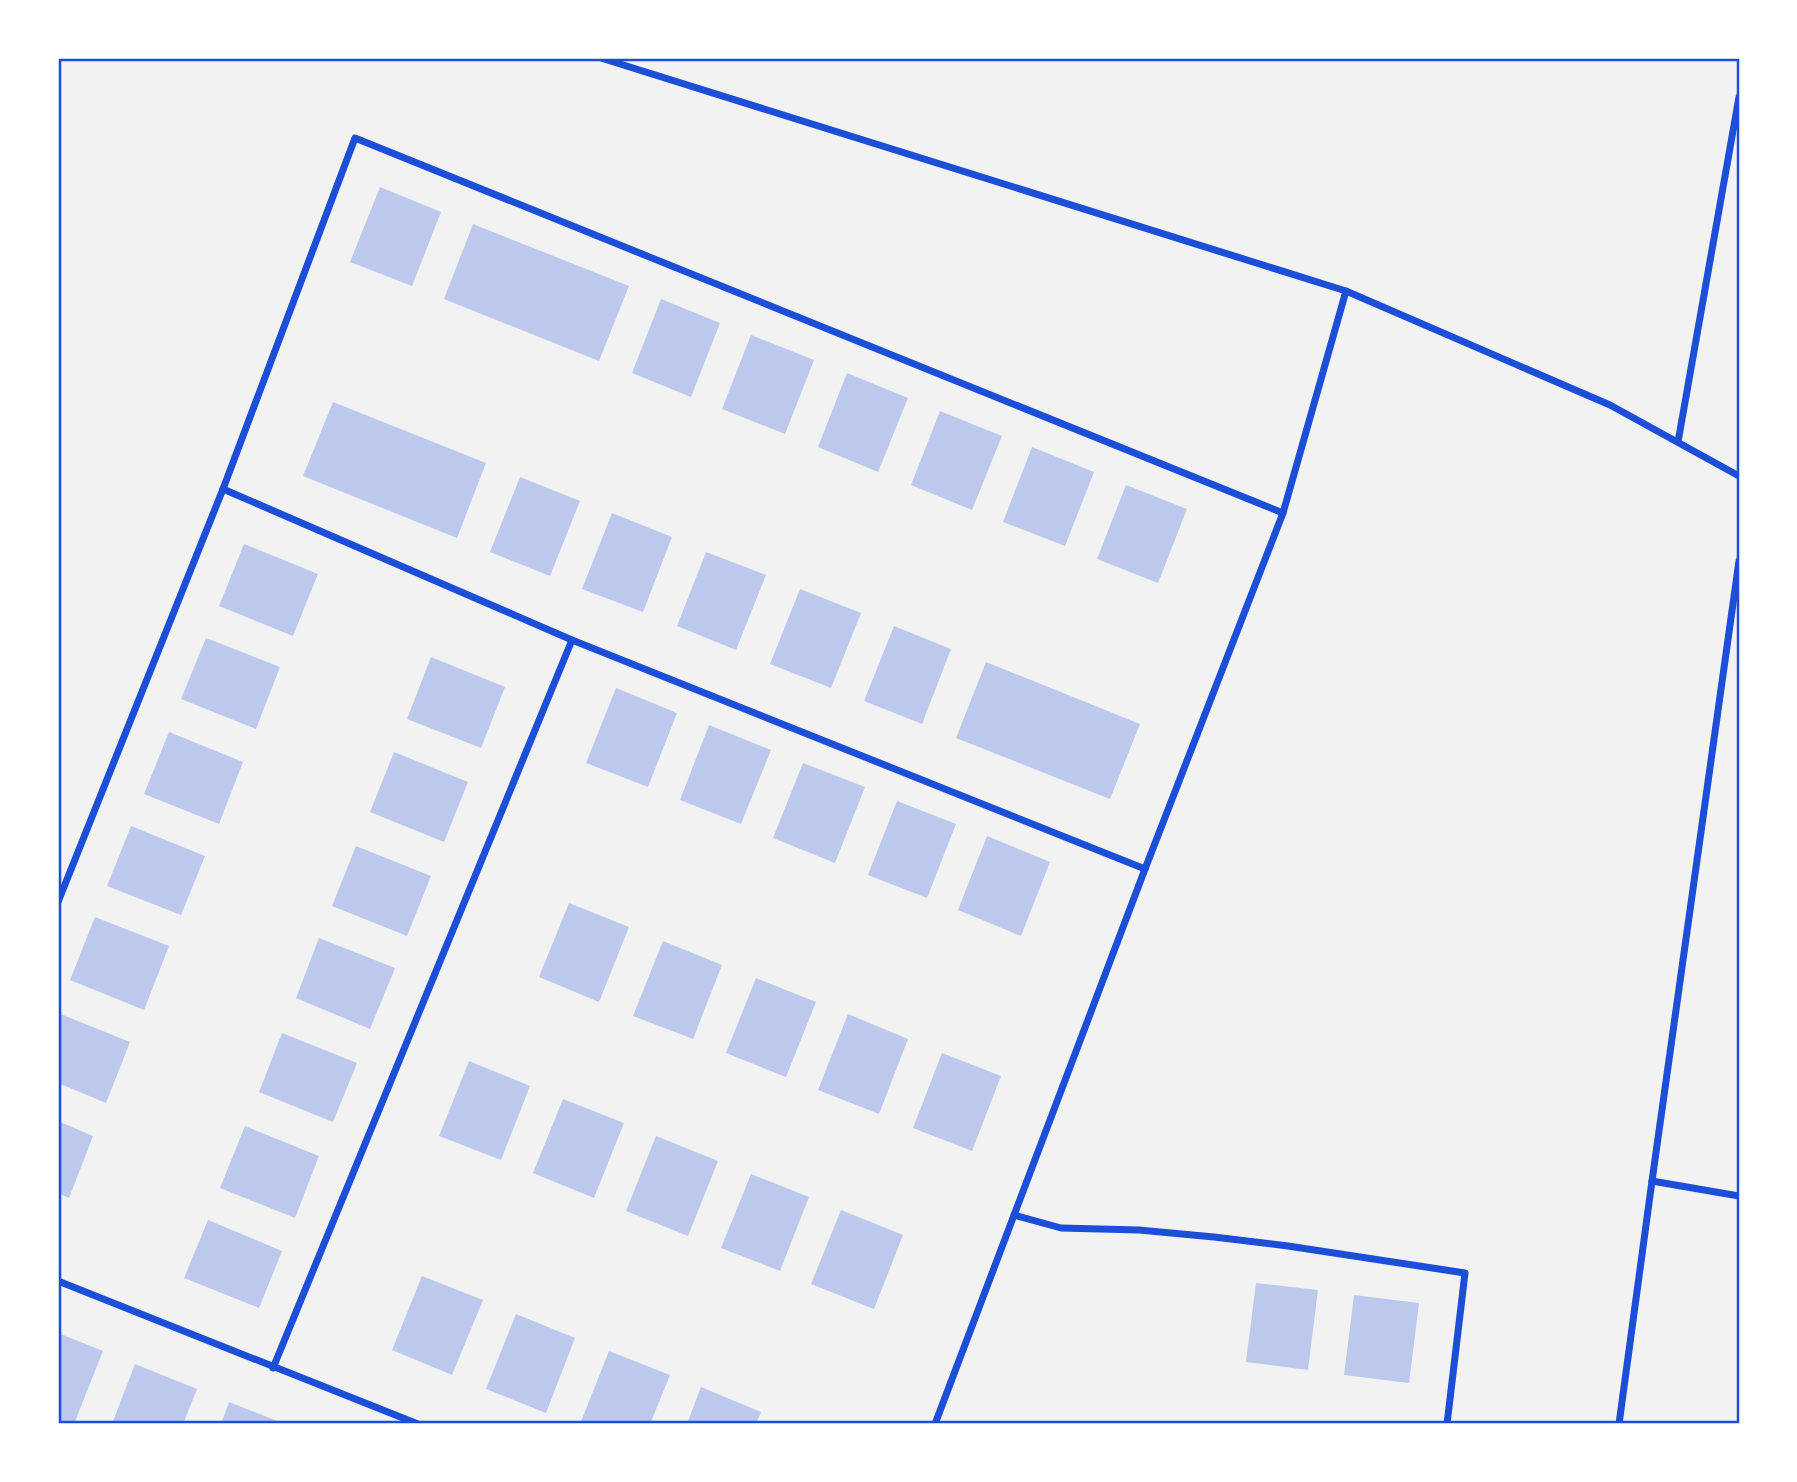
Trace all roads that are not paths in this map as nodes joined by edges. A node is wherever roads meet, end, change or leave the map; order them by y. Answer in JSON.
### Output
{"nodes":[{"id":1,"x":601,"y":58,"type":"edge"},
{"id":2,"x":1739,"y":97,"type":"edge"},
{"id":3,"x":1346,"y":291,"type":"junction"},
{"id":4,"x":1678,"y":442,"type":"junction"},
{"id":5,"x":1739,"y":476,"type":"edge"},
{"id":6,"x":223,"y":489,"type":"junction"},
{"id":7,"x":1283,"y":513,"type":"junction"},
{"id":8,"x":1739,"y":561,"type":"edge"},
{"id":9,"x":572,"y":640,"type":"junction"},
{"id":10,"x":1145,"y":869,"type":"junction"},
{"id":11,"x":58,"y":902,"type":"edge"},
{"id":12,"x":1652,"y":1181,"type":"junction"},
{"id":13,"x":1739,"y":1196,"type":"edge"},
{"id":14,"x":1014,"y":1215,"type":"junction"},
{"id":15,"x":58,"y":1281,"type":"edge"},
{"id":16,"x":273,"y":1368,"type":"junction"},
{"id":17,"x":418,"y":1424,"type":"edge"},
{"id":18,"x":935,"y":1424,"type":"edge"},
{"id":19,"x":1447,"y":1424,"type":"edge"},
{"id":20,"x":1619,"y":1424,"type":"edge"}],
"edges":[{"from":1,"to":3,"type":"street"},
{"from":2,"to":4,"type":"street"},
{"from":3,"to":4,"type":"street"},
{"from":3,"to":7,"type":"street"},
{"from":4,"to":5,"type":"street"},
{"from":6,"to":7,"type":"street"},
{"from":6,"to":9,"type":"street"},
{"from":6,"to":11,"type":"street"},
{"from":7,"to":10,"type":"street"},
{"from":8,"to":12,"type":"street"},
{"from":9,"to":10,"type":"street"},
{"from":9,"to":16,"type":"street"},
{"from":10,"to":14,"type":"street"},
{"from":12,"to":13,"type":"street"},
{"from":12,"to":20,"type":"street"},
{"from":14,"to":18,"type":"street"},
{"from":14,"to":19,"type":"street"},
{"from":15,"to":16,"type":"street"},
{"from":16,"to":17,"type":"street"}]}
